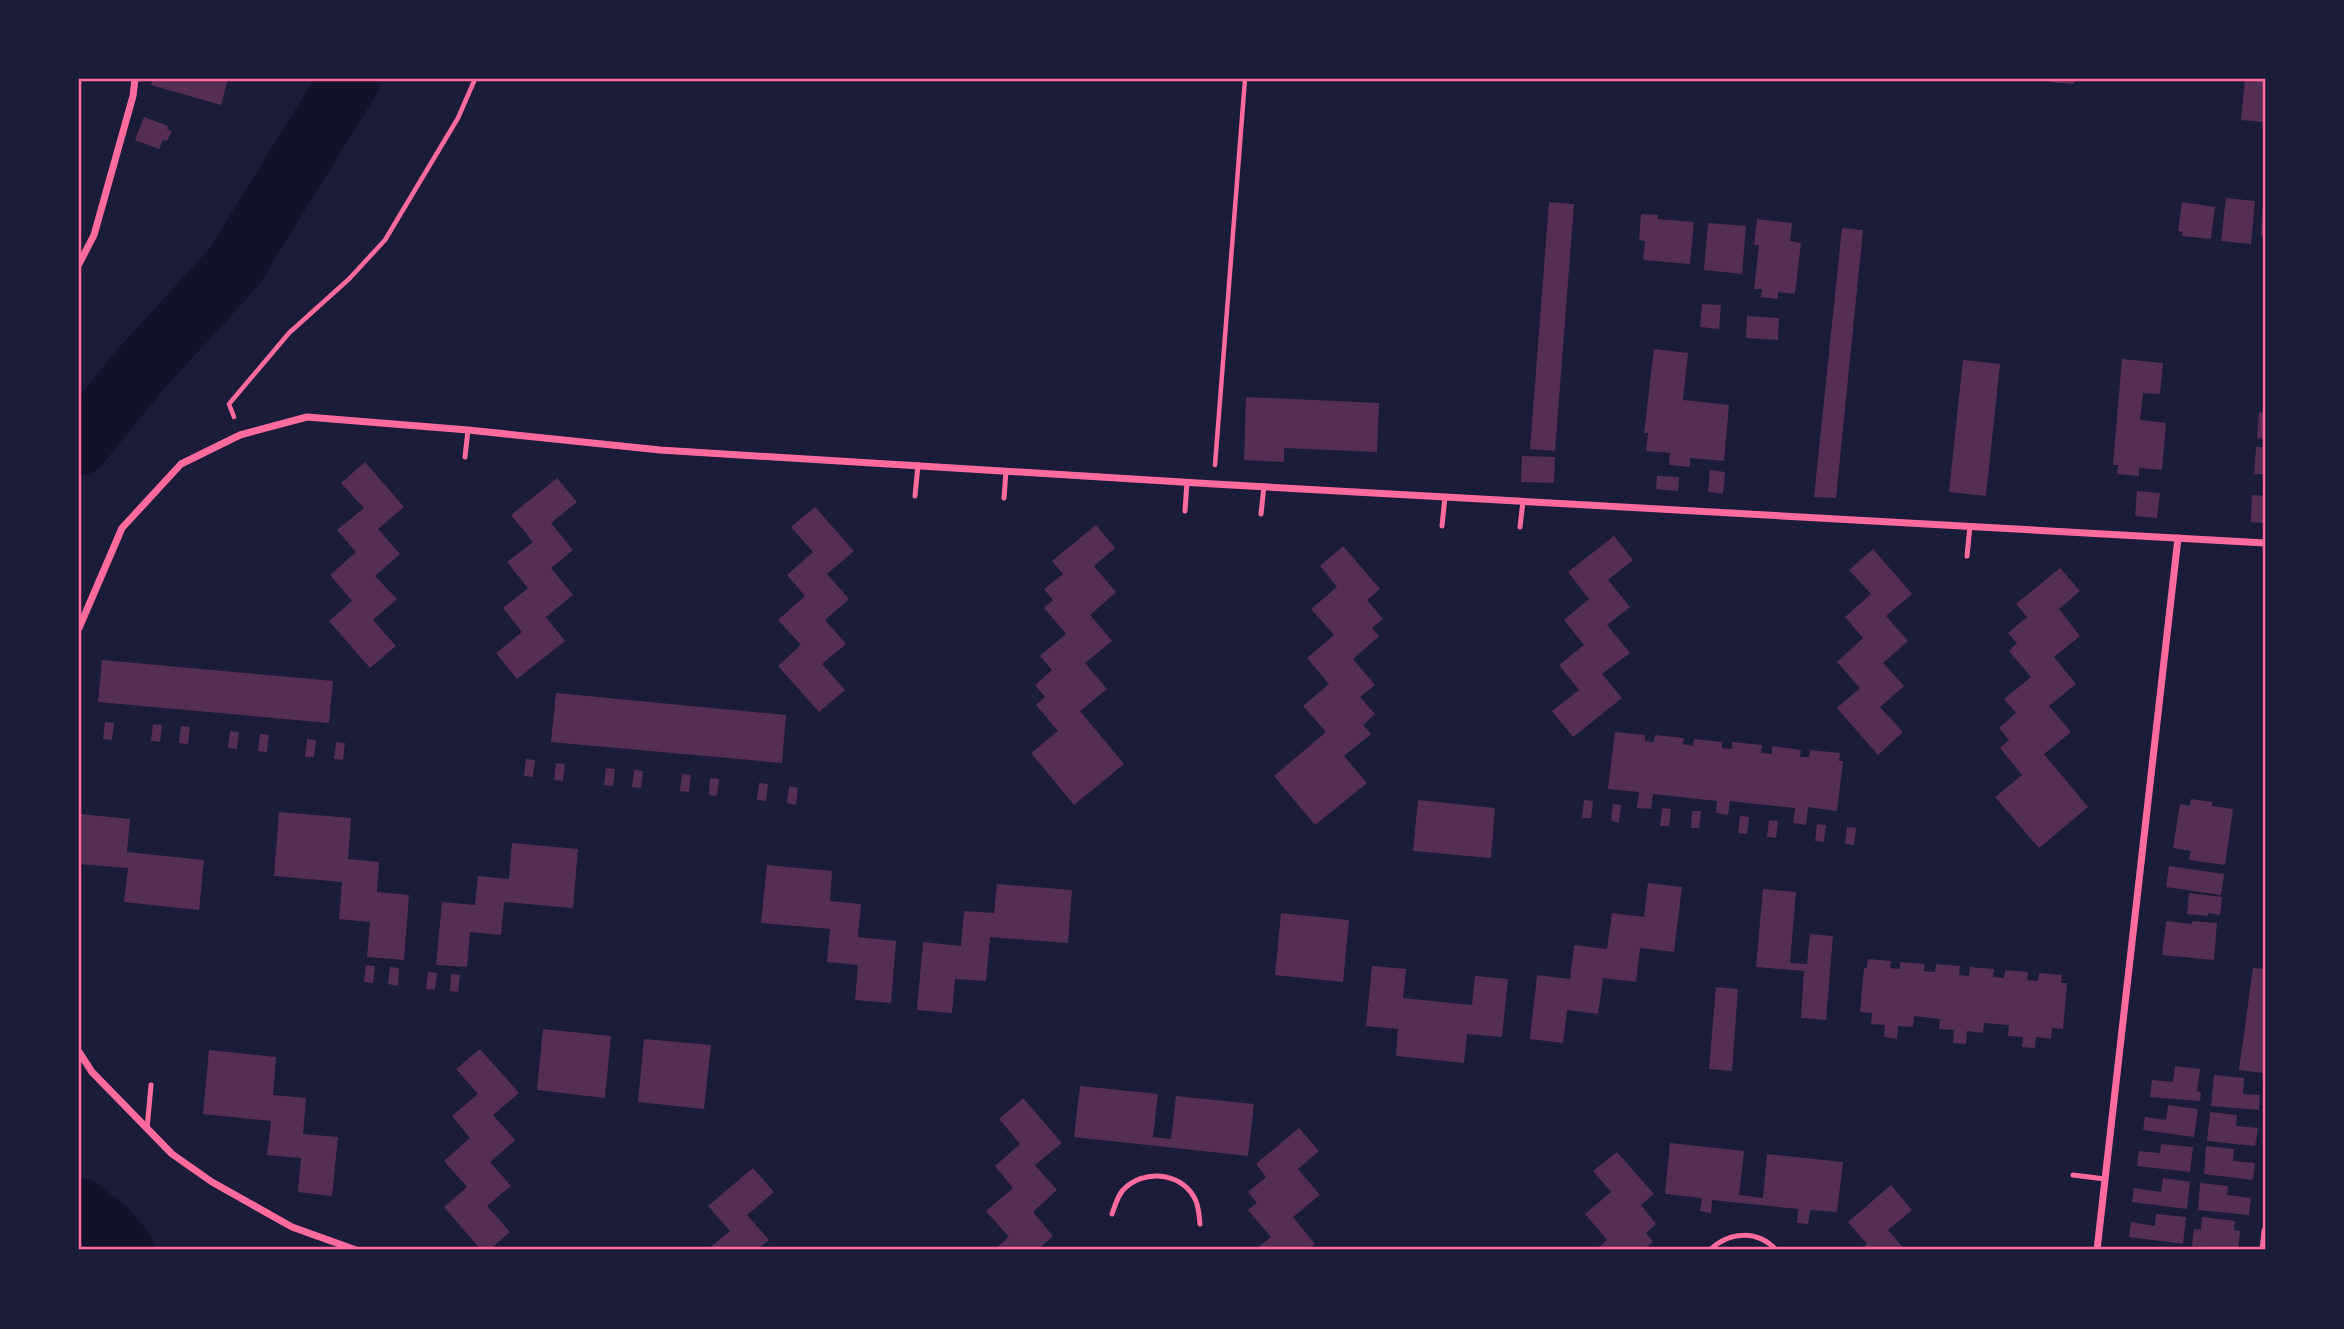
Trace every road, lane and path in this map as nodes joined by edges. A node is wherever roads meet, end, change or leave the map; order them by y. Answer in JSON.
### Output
{"nodes":[{"id":1,"x":135,"y":79,"type":"edge"},
{"id":2,"x":475,"y":79,"type":"edge"},
{"id":3,"x":1245,"y":79,"type":"edge"},
{"id":4,"x":79,"y":264,"type":"edge"},
{"id":5,"x":468,"y":430,"type":"junction"},
{"id":6,"x":240,"y":435,"type":"junction"},
{"id":7,"x":465,"y":457,"type":"dead end"},
{"id":8,"x":918,"y":465,"type":"junction"},
{"id":9,"x":1006,"y":471,"type":"junction"},
{"id":10,"x":1187,"y":482,"type":"junction"},
{"id":11,"x":1213,"y":484,"type":"junction"},
{"id":12,"x":1264,"y":486,"type":"junction"},
{"id":13,"x":915,"y":496,"type":"dead end"},
{"id":14,"x":1445,"y":496,"type":"junction"},
{"id":15,"x":1003,"y":498,"type":"dead end"},
{"id":16,"x":1523,"y":501,"type":"junction"},
{"id":17,"x":1185,"y":511,"type":"dead end"},
{"id":18,"x":1261,"y":514,"type":"dead end"},
{"id":19,"x":1443,"y":526,"type":"dead end"},
{"id":20,"x":1970,"y":526,"type":"junction"},
{"id":21,"x":1520,"y":527,"type":"dead end"},
{"id":22,"x":2178,"y":538,"type":"junction"},
{"id":23,"x":2265,"y":543,"type":"edge"},
{"id":24,"x":1967,"y":556,"type":"dead end"},
{"id":25,"x":79,"y":628,"type":"edge"},
{"id":26,"x":79,"y":1052,"type":"edge"},
{"id":27,"x":151,"y":1086,"type":"dead end"},
{"id":28,"x":147,"y":1129,"type":"junction"},
{"id":29,"x":2073,"y":1175,"type":"dead end"},
{"id":30,"x":2105,"y":1179,"type":"junction"},
{"id":31,"x":1112,"y":1214,"type":"dead end"},
{"id":32,"x":1200,"y":1224,"type":"dead end"},
{"id":33,"x":2265,"y":1231,"type":"edge"},
{"id":34,"x":356,"y":1250,"type":"edge"},
{"id":35,"x":1710,"y":1250,"type":"edge"},
{"id":36,"x":1776,"y":1250,"type":"edge"},
{"id":37,"x":2097,"y":1250,"type":"edge"},
{"id":38,"x":2263,"y":1250,"type":"edge"}],
"edges":[{"from":1,"to":4,"type":"street"},
{"from":2,"to":6,"type":"path"},
{"from":3,"to":11,"type":"path"},
{"from":5,"to":6,"type":"street"},
{"from":5,"to":7,"type":"lane"},
{"from":5,"to":8,"type":"street"},
{"from":6,"to":25,"type":"street"},
{"from":8,"to":9,"type":"street"},
{"from":8,"to":13,"type":"lane"},
{"from":9,"to":10,"type":"street"},
{"from":9,"to":15,"type":"lane"},
{"from":10,"to":11,"type":"street"},
{"from":10,"to":17,"type":"lane"},
{"from":11,"to":12,"type":"street"},
{"from":12,"to":14,"type":"street"},
{"from":12,"to":18,"type":"lane"},
{"from":14,"to":16,"type":"street"},
{"from":14,"to":19,"type":"lane"},
{"from":16,"to":20,"type":"street"},
{"from":16,"to":21,"type":"lane"},
{"from":20,"to":22,"type":"street"},
{"from":20,"to":24,"type":"lane"},
{"from":22,"to":23,"type":"street"},
{"from":22,"to":30,"type":"street"},
{"from":26,"to":28,"type":"street"},
{"from":27,"to":28,"type":"lane"},
{"from":28,"to":34,"type":"street"},
{"from":29,"to":30,"type":"lane"},
{"from":30,"to":37,"type":"street"},
{"from":31,"to":32,"type":"lane"},
{"from":33,"to":38,"type":"street"},
{"from":35,"to":36,"type":"lane"}]}
